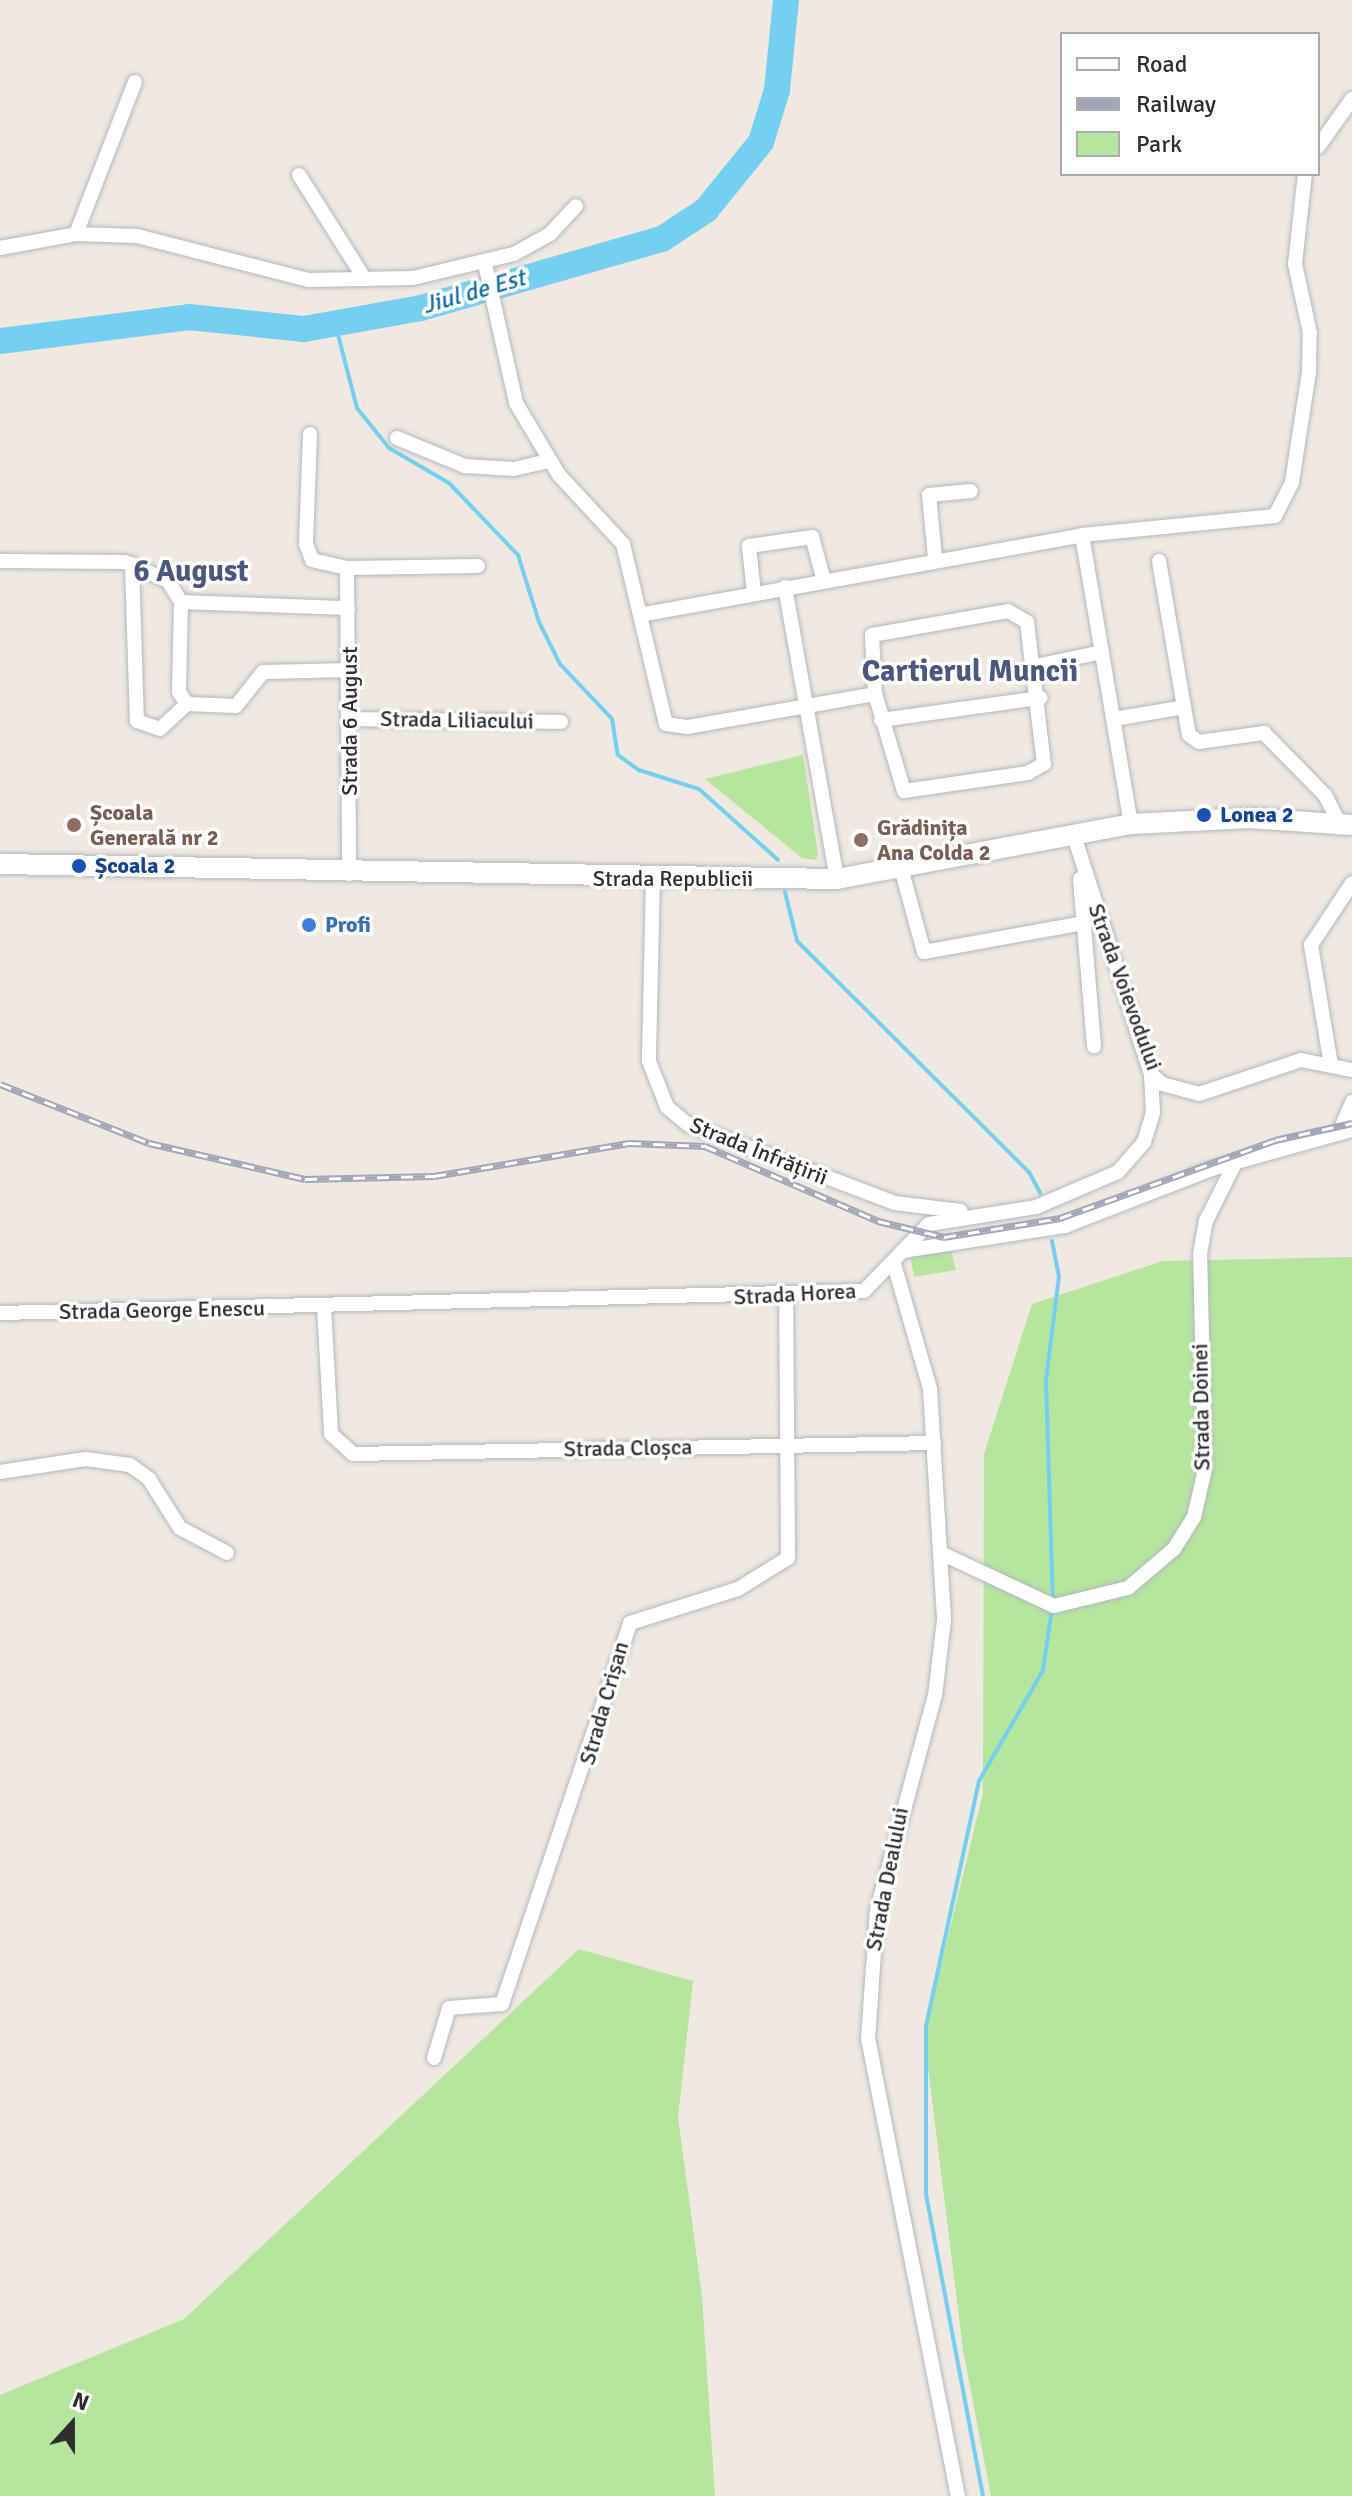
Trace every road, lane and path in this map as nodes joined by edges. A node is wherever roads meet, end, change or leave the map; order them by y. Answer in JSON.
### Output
{"nodes":[{"id":1,"x":135,"y":82,"type":"dead end"},
{"id":2,"x":1352,"y":99,"type":"edge"},
{"id":3,"x":1320,"y":144,"type":"edge"},
{"id":4,"x":299,"y":175,"type":"dead end"},
{"id":5,"x":1305,"y":176,"type":"edge"},
{"id":6,"x":576,"y":206,"type":"dead end"},
{"id":7,"x":76,"y":234,"type":"junction"},
{"id":8,"x":0,"y":248,"type":"edge"},
{"id":9,"x":485,"y":264,"type":"junction"},
{"id":10,"x":364,"y":278,"type":"junction"},
{"id":11,"x":310,"y":434,"type":"dead end"},
{"id":12,"x":397,"y":438,"type":"dead end"},
{"id":13,"x":549,"y":461,"type":"junction"},
{"id":14,"x":971,"y":491,"type":"dead end"},
{"id":15,"x":1082,"y":535,"type":"junction"},
{"id":16,"x":935,"y":558,"type":"junction"},
{"id":17,"x":0,"y":561,"type":"edge"},
{"id":18,"x":1159,"y":561,"type":"dead end"},
{"id":19,"x":132,"y":564,"type":"junction"},
{"id":20,"x":478,"y":566,"type":"dead end"},
{"id":21,"x":347,"y":568,"type":"junction"},
{"id":22,"x":824,"y":581,"type":"junction"},
{"id":23,"x":785,"y":587,"type":"junction"},
{"id":24,"x":754,"y":593,"type":"junction"},
{"id":25,"x":181,"y":602,"type":"junction"},
{"id":26,"x":348,"y":608,"type":"junction"},
{"id":27,"x":645,"y":614,"type":"junction"},
{"id":28,"x":1102,"y":652,"type":"junction"},
{"id":29,"x":1036,"y":666,"type":"junction"},
{"id":30,"x":351,"y":670,"type":"junction"},
{"id":31,"x":875,"y":694,"type":"junction"},
{"id":32,"x":1040,"y":698,"type":"junction"},
{"id":33,"x":807,"y":703,"type":"junction"},
{"id":34,"x":187,"y":704,"type":"junction"},
{"id":35,"x":1184,"y":707,"type":"junction"},
{"id":36,"x":352,"y":719,"type":"junction"},
{"id":37,"x":1114,"y":719,"type":"junction"},
{"id":38,"x":881,"y":720,"type":"junction"},
{"id":39,"x":561,"y":722,"type":"dead end"},
{"id":40,"x":1131,"y":824,"type":"junction"},
{"id":41,"x":1346,"y":825,"type":"edge"},
{"id":42,"x":1076,"y":845,"type":"junction"},
{"id":43,"x":0,"y":864,"type":"edge"},
{"id":44,"x":901,"y":868,"type":"junction"},
{"id":45,"x":349,"y":874,"type":"junction"},
{"id":46,"x":653,"y":879,"type":"junction"},
{"id":47,"x":837,"y":879,"type":"junction"},
{"id":48,"x":1352,"y":883,"type":"edge"},
{"id":49,"x":1084,"y":923,"type":"junction"},
{"id":50,"x":1094,"y":1046,"type":"dead end"},
{"id":51,"x":1331,"y":1065,"type":"junction"},
{"id":52,"x":1352,"y":1070,"type":"edge"},
{"id":53,"x":1151,"y":1074,"type":"junction"},
{"id":54,"x":1352,"y":1102,"type":"edge"},
{"id":55,"x":1345,"y":1132,"type":"edge"},
{"id":56,"x":1235,"y":1163,"type":"junction"},
{"id":57,"x":987,"y":1214,"type":"junction"},
{"id":58,"x":903,"y":1251,"type":"junction"},
{"id":59,"x":894,"y":1264,"type":"junction"},
{"id":60,"x":786,"y":1297,"type":"junction"},
{"id":61,"x":324,"y":1307,"type":"junction"},
{"id":62,"x":0,"y":1313,"type":"edge"},
{"id":63,"x":934,"y":1443,"type":"junction"},
{"id":64,"x":788,"y":1446,"type":"junction"},
{"id":65,"x":0,"y":1472,"type":"edge"},
{"id":66,"x":227,"y":1553,"type":"dead end"},
{"id":67,"x":945,"y":1555,"type":"junction"},
{"id":68,"x":434,"y":2058,"type":"dead end"},
{"id":69,"x":958,"y":2496,"type":"edge"}],
"edges":[{"from":1,"to":7,"type":"street"},
{"from":2,"to":3,"type":"street"},
{"from":4,"to":10,"type":"street"},
{"from":5,"to":15,"type":"street"},
{"from":6,"to":9,"type":"street"},
{"from":7,"to":8,"type":"street"},
{"from":7,"to":10,"type":"street"},
{"from":9,"to":10,"type":"street"},
{"from":9,"to":13,"type":"street"},
{"from":11,"to":21,"type":"street"},
{"from":12,"to":13,"type":"street"},
{"from":13,"to":27,"type":"street"},
{"from":14,"to":16,"type":"street"},
{"from":15,"to":16,"type":"street"},
{"from":15,"to":28,"type":"street"},
{"from":16,"to":22,"type":"street"},
{"from":17,"to":19,"type":"street"},
{"from":18,"to":35,"type":"street"},
{"from":19,"to":25,"type":"street"},
{"from":19,"to":34,"type":"street"},
{"from":20,"to":21,"type":"street"},
{"from":21,"to":26,"type":"street","name":"Strada 6 August"},
{"from":22,"to":23,"type":"street"},
{"from":22,"to":24,"type":"street"},
{"from":23,"to":24,"type":"street"},
{"from":23,"to":33,"type":"street"},
{"from":24,"to":27,"type":"street"},
{"from":25,"to":26,"type":"street"},
{"from":25,"to":34,"type":"street"},
{"from":26,"to":30,"type":"street","name":"Strada 6 August"},
{"from":27,"to":33,"type":"street"},
{"from":28,"to":29,"type":"street"},
{"from":28,"to":37,"type":"street"},
{"from":29,"to":31,"type":"street"},
{"from":29,"to":32,"type":"street"},
{"from":30,"to":34,"type":"street"},
{"from":30,"to":36,"type":"street","name":"Strada 6 August"},
{"from":31,"to":33,"type":"street"},
{"from":31,"to":38,"type":"street"},
{"from":32,"to":38,"type":"street"},
{"from":32,"to":38,"type":"street"},
{"from":33,"to":47,"type":"street"},
{"from":35,"to":37,"type":"street"},
{"from":35,"to":41,"type":"street"},
{"from":36,"to":39,"type":"street","name":"Strada Liliacului"},
{"from":36,"to":45,"type":"street","name":"Strada 6 August"},
{"from":37,"to":40,"type":"street"},
{"from":40,"to":41,"type":"street","name":"Strada Republicii"},
{"from":40,"to":42,"type":"street","name":"Strada Republicii"},
{"from":42,"to":44,"type":"street","name":"Strada Republicii"},
{"from":42,"to":49,"type":"street"},
{"from":42,"to":53,"type":"street","name":"Strada Voievodului"},
{"from":43,"to":45,"type":"street","name":"Strada Republicii"},
{"from":44,"to":47,"type":"street","name":"Strada Republicii"},
{"from":44,"to":49,"type":"street"},
{"from":45,"to":46,"type":"street","name":"Strada Republicii"},
{"from":46,"to":47,"type":"street","name":"Strada Republicii"},
{"from":46,"to":57,"type":"street","name":"Strada Înfrățirii"},
{"from":48,"to":51,"type":"street"},
{"from":49,"to":50,"type":"street"},
{"from":51,"to":52,"type":"street","name":"Strada Voievodului"},
{"from":51,"to":53,"type":"street","name":"Strada Voievodului"},
{"from":53,"to":57,"type":"street","name":"Strada Horea"},
{"from":54,"to":55,"type":"street"},
{"from":55,"to":56,"type":"street"},
{"from":56,"to":58,"type":"street"},
{"from":56,"to":67,"type":"street","name":"Strada Doinei"},
{"from":57,"to":58,"type":"street","name":"Strada Horea"},
{"from":58,"to":59,"type":"street","name":"Strada Horea"},
{"from":59,"to":60,"type":"street","name":"Strada Horea"},
{"from":59,"to":63,"type":"street","name":"Strada Dealului"},
{"from":60,"to":61,"type":"street","name":"Strada Horea"},
{"from":60,"to":64,"type":"street","name":"Strada Crișan"},
{"from":61,"to":62,"type":"street","name":"Strada George Enescu"},
{"from":61,"to":64,"type":"street","name":"Strada Cloșca"},
{"from":63,"to":64,"type":"street","name":"Strada Cloșca"},
{"from":63,"to":67,"type":"street","name":"Strada Dealului"},
{"from":64,"to":68,"type":"street","name":"Strada Crișan"},
{"from":65,"to":66,"type":"street"},
{"from":67,"to":69,"type":"street","name":"Strada Dealului"}]}
